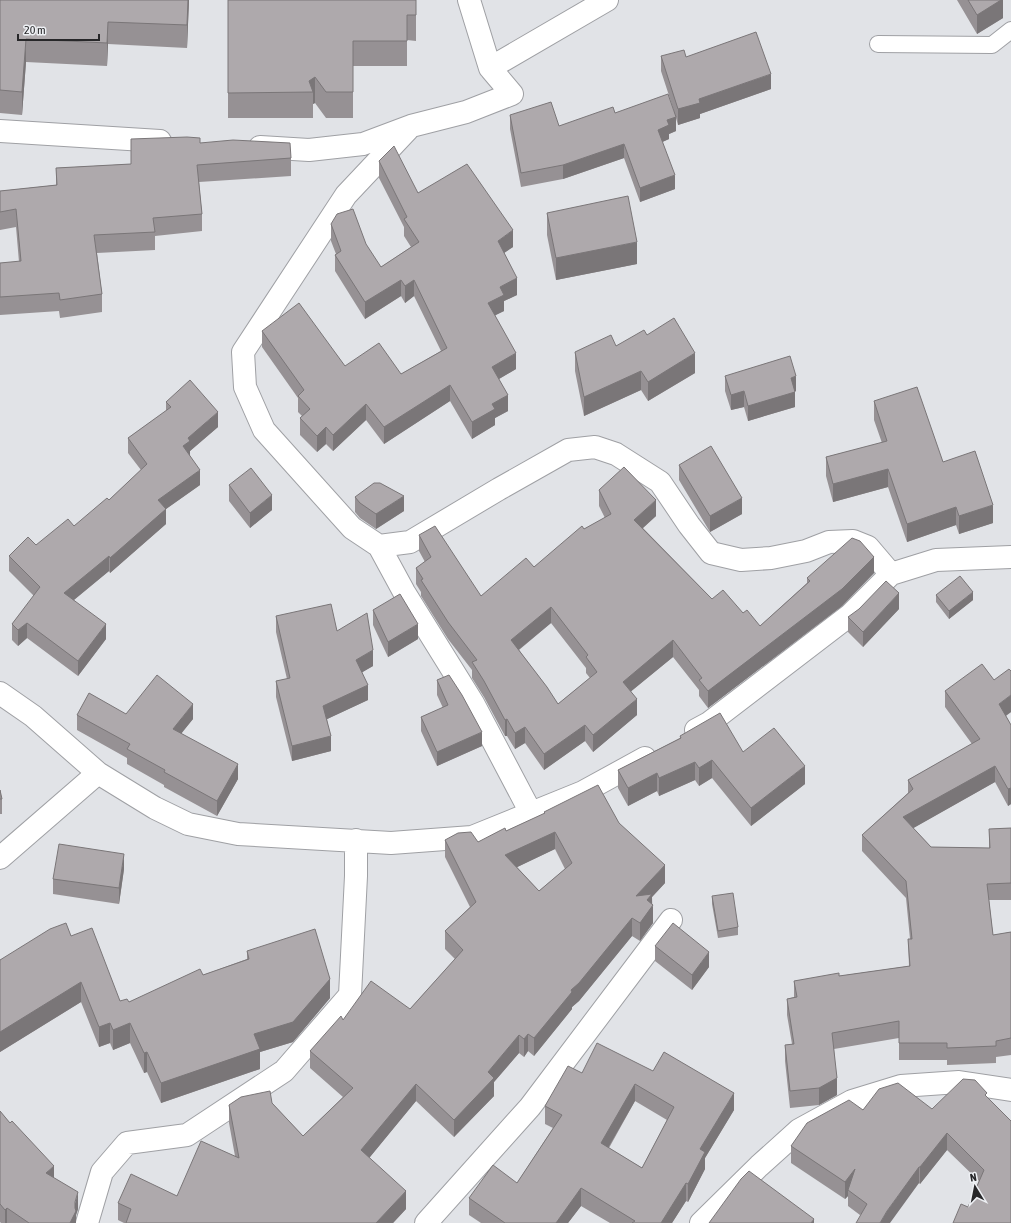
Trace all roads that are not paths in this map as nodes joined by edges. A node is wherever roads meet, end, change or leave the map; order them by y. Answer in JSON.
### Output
{"nodes":[{"id":1,"x":469,"y":0,"type":"edge"},
{"id":2,"x":607,"y":0,"type":"edge"},
{"id":3,"x":1011,"y":30,"type":"edge"},
{"id":4,"x":878,"y":44,"type":"dead end"},
{"id":5,"x":490,"y":68,"type":"junction"},
{"id":6,"x":411,"y":126,"type":"junction"},
{"id":7,"x":0,"y":131,"type":"edge"},
{"id":8,"x":182,"y":142,"type":"edge"},
{"id":9,"x":238,"y":146,"type":"edge"},
{"id":10,"x":379,"y":546,"type":"junction"},
{"id":11,"x":1011,"y":557,"type":"edge"},
{"id":12,"x":891,"y":574,"type":"junction"},
{"id":13,"x":0,"y":694,"type":"edge"},
{"id":14,"x":98,"y":773,"type":"junction"},
{"id":15,"x":531,"y":813,"type":"junction"},
{"id":16,"x":356,"y":840,"type":"junction"},
{"id":17,"x":0,"y":858,"type":"edge"},
{"id":18,"x":671,"y":920,"type":"dead end"},
{"id":19,"x":1011,"y":1090,"type":"edge"},
{"id":20,"x":87,"y":1223,"type":"edge"},
{"id":21,"x":426,"y":1223,"type":"edge"},
{"id":22,"x":701,"y":1223,"type":"edge"}],
"edges":[{"from":1,"to":5,"type":"street"},
{"from":2,"to":5,"type":"street"},
{"from":3,"to":4,"type":"lane"},
{"from":5,"to":6,"type":"street"},
{"from":6,"to":9,"type":"street"},
{"from":6,"to":10,"type":"street"},
{"from":7,"to":8,"type":"street"},
{"from":10,"to":12,"type":"street"},
{"from":10,"to":15,"type":"street"},
{"from":11,"to":12,"type":"street"},
{"from":12,"to":15,"type":"street"},
{"from":13,"to":14,"type":"street"},
{"from":14,"to":16,"type":"street"},
{"from":14,"to":17,"type":"street"},
{"from":15,"to":16,"type":"street"},
{"from":16,"to":20,"type":"street"},
{"from":18,"to":21,"type":"street"},
{"from":19,"to":22,"type":"street"}]}
